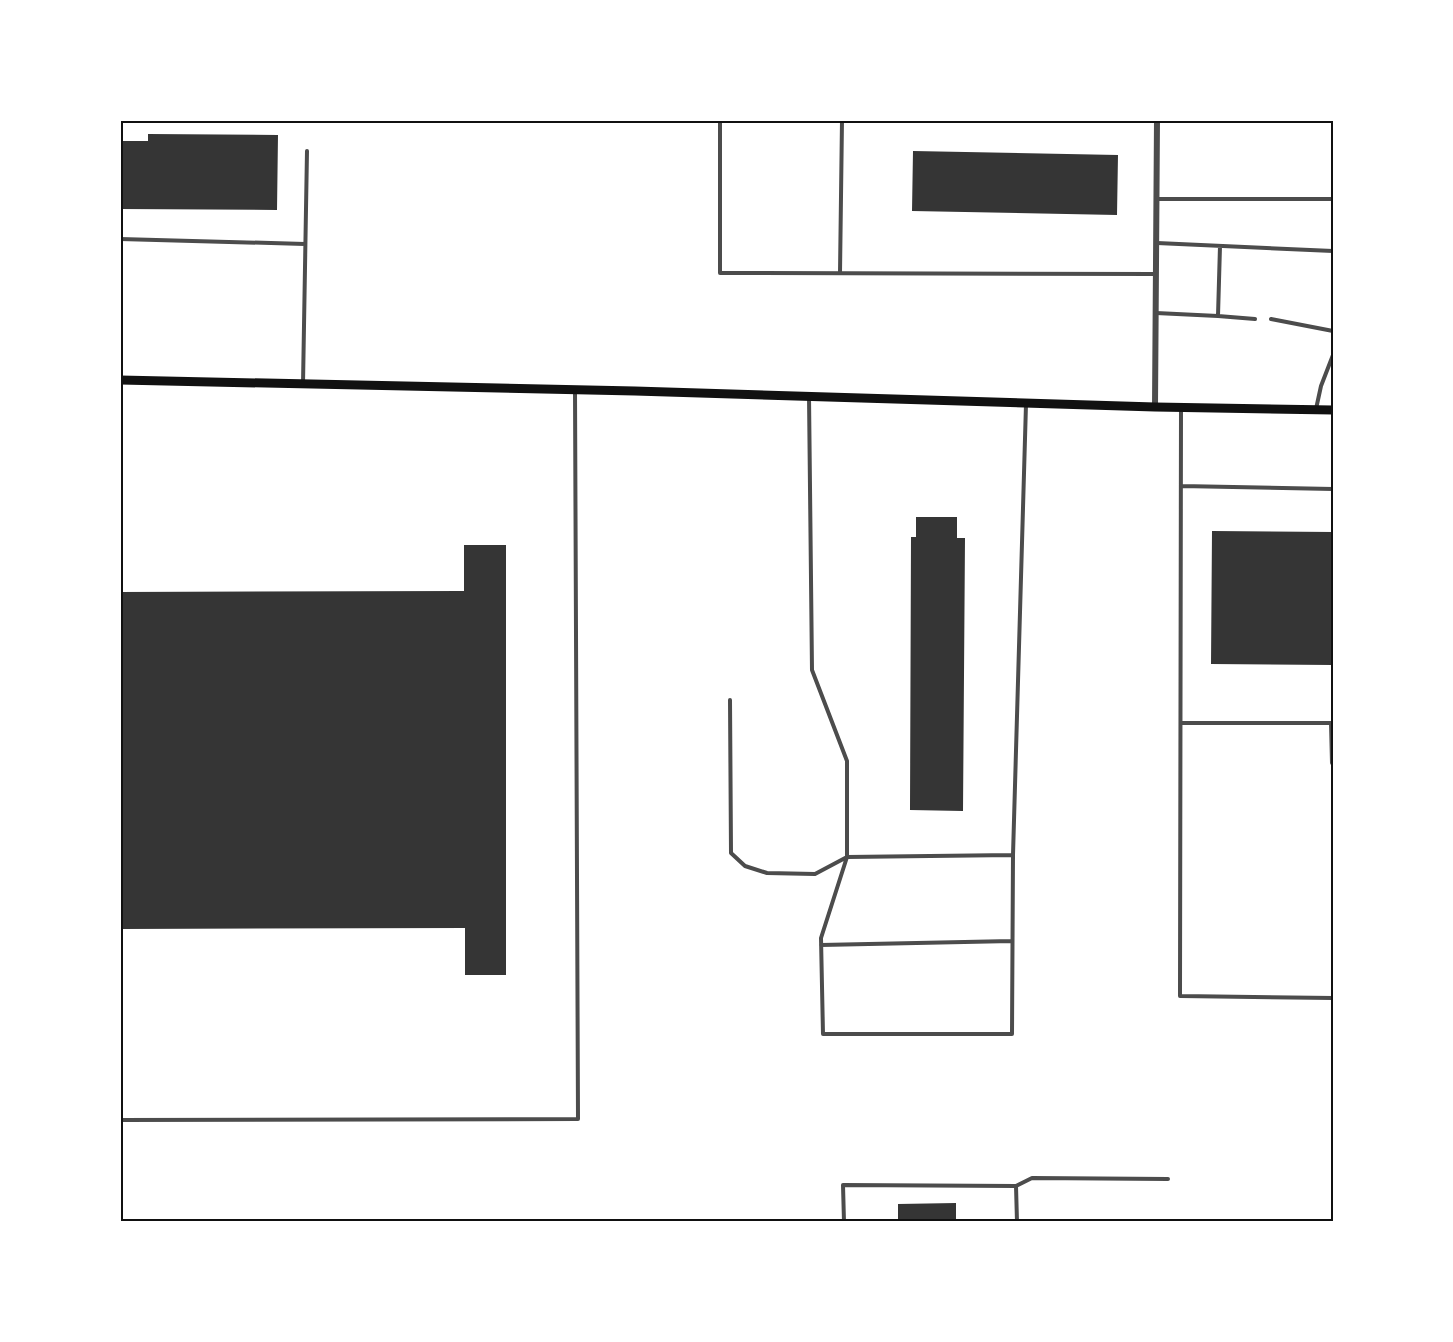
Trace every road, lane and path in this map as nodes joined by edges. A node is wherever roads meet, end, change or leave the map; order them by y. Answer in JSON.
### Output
{"nodes":[{"id":1,"x":720,"y":120,"type":"edge"},
{"id":2,"x":842,"y":120,"type":"edge"},
{"id":3,"x":1157,"y":120,"type":"edge"},
{"id":4,"x":307,"y":151,"type":"dead end"},
{"id":5,"x":1156,"y":199,"type":"junction"},
{"id":6,"x":1333,"y":199,"type":"edge"},
{"id":7,"x":120,"y":239,"type":"edge"},
{"id":8,"x":1156,"y":243,"type":"junction"},
{"id":9,"x":305,"y":244,"type":"junction"},
{"id":10,"x":1220,"y":246,"type":"junction"},
{"id":11,"x":1333,"y":254,"type":"edge"},
{"id":12,"x":840,"y":273,"type":"junction"},
{"id":13,"x":1156,"y":274,"type":"junction"},
{"id":14,"x":1156,"y":313,"type":"junction"},
{"id":15,"x":1218,"y":316,"type":"junction"},
{"id":16,"x":1255,"y":319,"type":"dead end"},
{"id":17,"x":1271,"y":319,"type":"dead end"},
{"id":18,"x":1333,"y":332,"type":"edge"},
{"id":19,"x":1333,"y":355,"type":"edge"},
{"id":20,"x":120,"y":380,"type":"edge"},
{"id":21,"x":303,"y":384,"type":"junction"},
{"id":22,"x":575,"y":390,"type":"junction"},
{"id":23,"x":809,"y":396,"type":"junction"},
{"id":24,"x":1026,"y":403,"type":"junction"},
{"id":25,"x":1155,"y":407,"type":"junction"},
{"id":26,"x":1181,"y":407,"type":"junction"},
{"id":27,"x":1315,"y":410,"type":"junction"},
{"id":28,"x":1333,"y":410,"type":"edge"},
{"id":29,"x":1181,"y":486,"type":"junction"},
{"id":30,"x":1333,"y":489,"type":"edge"},
{"id":31,"x":730,"y":700,"type":"dead end"},
{"id":32,"x":1181,"y":723,"type":"junction"},
{"id":33,"x":1333,"y":764,"type":"edge"},
{"id":34,"x":1013,"y":855,"type":"junction"},
{"id":35,"x":848,"y":857,"type":"junction"},
{"id":36,"x":1012,"y":941,"type":"junction"},
{"id":37,"x":821,"y":945,"type":"junction"},
{"id":38,"x":1333,"y":998,"type":"edge"},
{"id":39,"x":120,"y":1119,"type":"edge"},
{"id":40,"x":1168,"y":1179,"type":"dead end"},
{"id":41,"x":1016,"y":1186,"type":"junction"},
{"id":42,"x":844,"y":1222,"type":"edge"},
{"id":43,"x":1017,"y":1222,"type":"edge"}],
"edges":[{"from":1,"to":12,"type":"lane"},
{"from":2,"to":12,"type":"lane"},
{"from":3,"to":5,"type":"street"},
{"from":4,"to":9,"type":"lane"},
{"from":5,"to":6,"type":"lane"},
{"from":5,"to":8,"type":"street"},
{"from":7,"to":9,"type":"lane"},
{"from":8,"to":10,"type":"lane"},
{"from":8,"to":13,"type":"street"},
{"from":9,"to":21,"type":"lane"},
{"from":10,"to":11,"type":"lane"},
{"from":10,"to":15,"type":"lane"},
{"from":12,"to":13,"type":"lane"},
{"from":13,"to":14,"type":"street"},
{"from":14,"to":15,"type":"lane"},
{"from":14,"to":25,"type":"street"},
{"from":15,"to":16,"type":"lane"},
{"from":17,"to":18,"type":"lane"},
{"from":19,"to":27,"type":"lane"},
{"from":20,"to":21,"type":"main road"},
{"from":21,"to":22,"type":"main road"},
{"from":22,"to":23,"type":"main road"},
{"from":22,"to":39,"type":"lane"},
{"from":23,"to":24,"type":"main road"},
{"from":23,"to":35,"type":"lane"},
{"from":24,"to":25,"type":"main road"},
{"from":24,"to":34,"type":"lane"},
{"from":25,"to":26,"type":"main road"},
{"from":26,"to":27,"type":"main road"},
{"from":26,"to":29,"type":"lane"},
{"from":27,"to":28,"type":"main road"},
{"from":29,"to":30,"type":"lane"},
{"from":29,"to":32,"type":"lane"},
{"from":31,"to":35,"type":"lane"},
{"from":32,"to":33,"type":"lane"},
{"from":32,"to":38,"type":"lane"},
{"from":34,"to":35,"type":"lane"},
{"from":34,"to":36,"type":"lane"},
{"from":35,"to":37,"type":"lane"},
{"from":36,"to":37,"type":"lane"},
{"from":36,"to":37,"type":"lane"},
{"from":40,"to":41,"type":"lane"},
{"from":41,"to":42,"type":"lane"},
{"from":41,"to":43,"type":"lane"}]}
